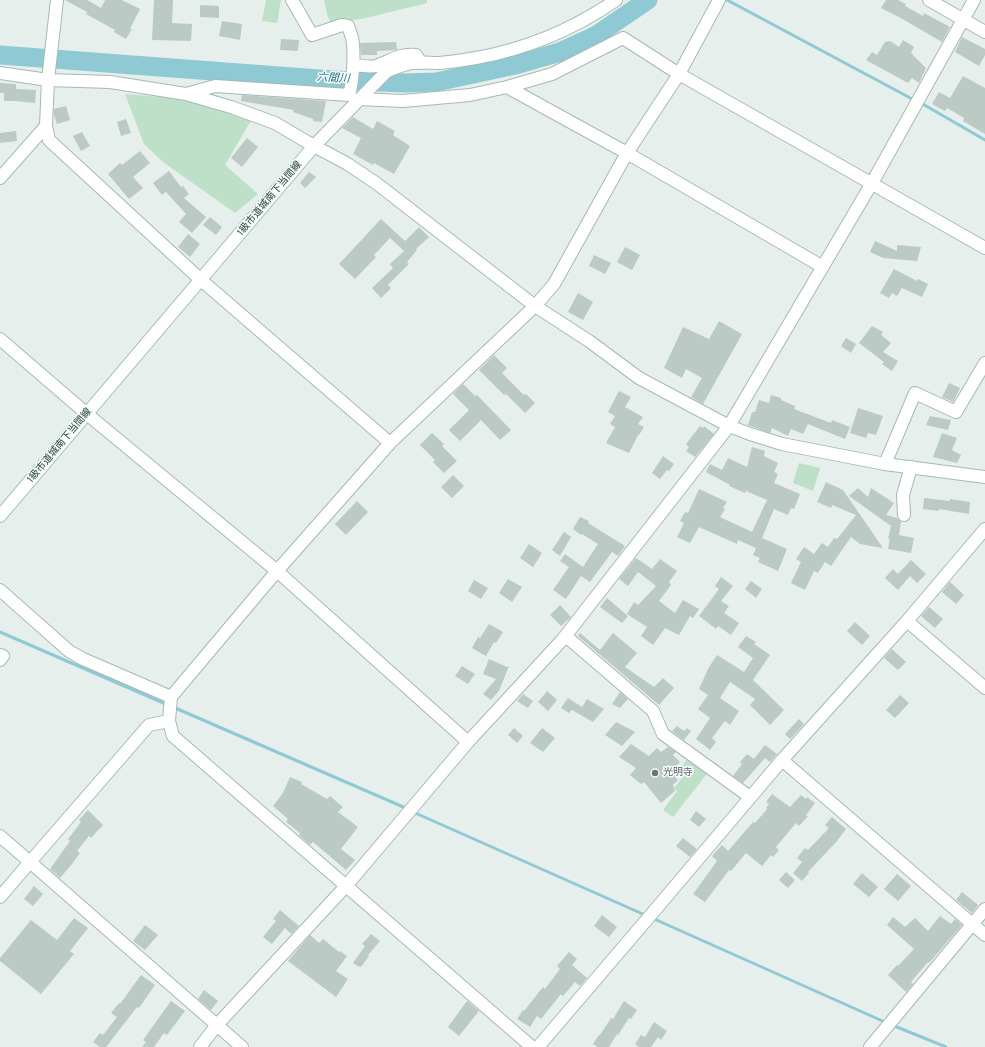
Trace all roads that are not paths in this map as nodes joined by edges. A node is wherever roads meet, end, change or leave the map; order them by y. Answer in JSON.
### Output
{"nodes":[{"id":1,"x":57,"y":0,"type":"edge"},
{"id":2,"x":292,"y":0,"type":"edge"},
{"id":3,"x":616,"y":0,"type":"edge"},
{"id":4,"x":719,"y":0,"type":"edge"},
{"id":5,"x":929,"y":0,"type":"edge"},
{"id":6,"x":974,"y":0,"type":"edge"},
{"id":7,"x":962,"y":19,"type":"junction"},
{"id":8,"x":985,"y":32,"type":"edge"},
{"id":9,"x":421,"y":63,"type":"junction"},
{"id":10,"x":353,"y":70,"type":"junction"},
{"id":11,"x":0,"y":73,"type":"edge"},
{"id":12,"x":679,"y":74,"type":"junction"},
{"id":13,"x":48,"y":77,"type":"junction"},
{"id":14,"x":507,"y":87,"type":"junction"},
{"id":15,"x":186,"y":94,"type":"junction"},
{"id":16,"x":361,"y":97,"type":"junction"},
{"id":17,"x":46,"y":126,"type":"junction"},
{"id":18,"x":314,"y":146,"type":"junction"},
{"id":19,"x":627,"y":153,"type":"junction"},
{"id":20,"x":0,"y":178,"type":"edge"},
{"id":21,"x":872,"y":183,"type":"junction"},
{"id":22,"x":985,"y":248,"type":"edge"},
{"id":23,"x":823,"y":267,"type":"junction"},
{"id":24,"x":201,"y":280,"type":"junction"},
{"id":25,"x":535,"y":306,"type":"junction"},
{"id":26,"x":0,"y":339,"type":"edge"},
{"id":27,"x":985,"y":363,"type":"edge"},
{"id":28,"x":87,"y":414,"type":"junction"},
{"id":29,"x":729,"y":426,"type":"junction"},
{"id":30,"x":390,"y":443,"type":"junction"},
{"id":31,"x":885,"y":464,"type":"junction"},
{"id":32,"x":911,"y":467,"type":"junction"},
{"id":33,"x":985,"y":477,"type":"edge"},
{"id":34,"x":904,"y":515,"type":"dead end"},
{"id":35,"x":0,"y":516,"type":"edge"},
{"id":36,"x":985,"y":529,"type":"edge"},
{"id":37,"x":277,"y":572,"type":"junction"},
{"id":38,"x":0,"y":590,"type":"edge"},
{"id":39,"x":907,"y":621,"type":"junction"},
{"id":40,"x":562,"y":639,"type":"junction"},
{"id":41,"x":0,"y":655,"type":"edge"},
{"id":42,"x":0,"y":660,"type":"edge"},
{"id":43,"x":985,"y":688,"type":"edge"},
{"id":44,"x":171,"y":697,"type":"junction"},
{"id":45,"x":169,"y":721,"type":"junction"},
{"id":46,"x":468,"y":742,"type":"junction"},
{"id":47,"x":782,"y":760,"type":"junction"},
{"id":48,"x":750,"y":797,"type":"junction"},
{"id":49,"x":0,"y":836,"type":"edge"},
{"id":50,"x":30,"y":862,"type":"junction"},
{"id":51,"x":346,"y":886,"type":"junction"},
{"id":52,"x":0,"y":897,"type":"edge"},
{"id":53,"x":985,"y":908,"type":"edge"},
{"id":54,"x":972,"y":924,"type":"junction"},
{"id":55,"x":985,"y":935,"type":"edge"},
{"id":56,"x":216,"y":1026,"type":"junction"},
{"id":57,"x":200,"y":1047,"type":"edge"},
{"id":58,"x":242,"y":1047,"type":"edge"},
{"id":59,"x":532,"y":1047,"type":"edge"},
{"id":60,"x":538,"y":1047,"type":"edge"},
{"id":61,"x":870,"y":1047,"type":"edge"}],
"edges":[{"from":1,"to":13,"type":"street"},
{"from":2,"to":10,"type":"street"},
{"from":3,"to":9,"type":"street","name":"1級市道城南下当間線"},
{"from":4,"to":12,"type":"street"},
{"from":5,"to":7,"type":"street"},
{"from":6,"to":7,"type":"street"},
{"from":7,"to":8,"type":"street"},
{"from":7,"to":21,"type":"street"},
{"from":9,"to":10,"type":"street"},
{"from":9,"to":16,"type":"street","name":"1級市道城南下当間線"},
{"from":10,"to":15,"type":"street"},
{"from":11,"to":13,"type":"street"},
{"from":12,"to":14,"type":"street"},
{"from":12,"to":19,"type":"street"},
{"from":12,"to":21,"type":"street"},
{"from":13,"to":15,"type":"street"},
{"from":13,"to":17,"type":"street"},
{"from":14,"to":16,"type":"street"},
{"from":14,"to":19,"type":"street"},
{"from":15,"to":18,"type":"street"},
{"from":16,"to":18,"type":"street","name":"1級市道城南下当間線"},
{"from":17,"to":20,"type":"street"},
{"from":17,"to":24,"type":"street"},
{"from":18,"to":24,"type":"street","name":"1級市道城南下当間線"},
{"from":18,"to":25,"type":"street"},
{"from":19,"to":23,"type":"street"},
{"from":19,"to":25,"type":"street"},
{"from":21,"to":22,"type":"street"},
{"from":21,"to":23,"type":"street"},
{"from":23,"to":29,"type":"street"},
{"from":24,"to":28,"type":"street","name":"1級市道城南下当間線"},
{"from":24,"to":30,"type":"street"},
{"from":25,"to":29,"type":"street"},
{"from":25,"to":30,"type":"street"},
{"from":26,"to":28,"type":"street"},
{"from":27,"to":31,"type":"street"},
{"from":28,"to":35,"type":"street","name":"1級市道城南下当間線"},
{"from":28,"to":37,"type":"street"},
{"from":29,"to":31,"type":"street"},
{"from":29,"to":40,"type":"street"},
{"from":30,"to":37,"type":"street"},
{"from":31,"to":32,"type":"street"},
{"from":32,"to":33,"type":"street"},
{"from":32,"to":34,"type":"street"},
{"from":36,"to":39,"type":"street"},
{"from":37,"to":44,"type":"street"},
{"from":37,"to":46,"type":"street"},
{"from":38,"to":44,"type":"street"},
{"from":39,"to":43,"type":"street"},
{"from":39,"to":47,"type":"street"},
{"from":40,"to":46,"type":"street"},
{"from":40,"to":48,"type":"street"},
{"from":41,"to":42,"type":"street"},
{"from":44,"to":45,"type":"street"},
{"from":45,"to":50,"type":"street"},
{"from":45,"to":51,"type":"street"},
{"from":46,"to":51,"type":"street"},
{"from":47,"to":48,"type":"street"},
{"from":47,"to":54,"type":"street"},
{"from":48,"to":60,"type":"street"},
{"from":49,"to":50,"type":"street"},
{"from":50,"to":52,"type":"street"},
{"from":50,"to":56,"type":"street"},
{"from":51,"to":56,"type":"street"},
{"from":51,"to":59,"type":"street"},
{"from":53,"to":54,"type":"street"},
{"from":54,"to":55,"type":"street"},
{"from":54,"to":61,"type":"street"},
{"from":56,"to":57,"type":"street"},
{"from":56,"to":58,"type":"street"}]}
